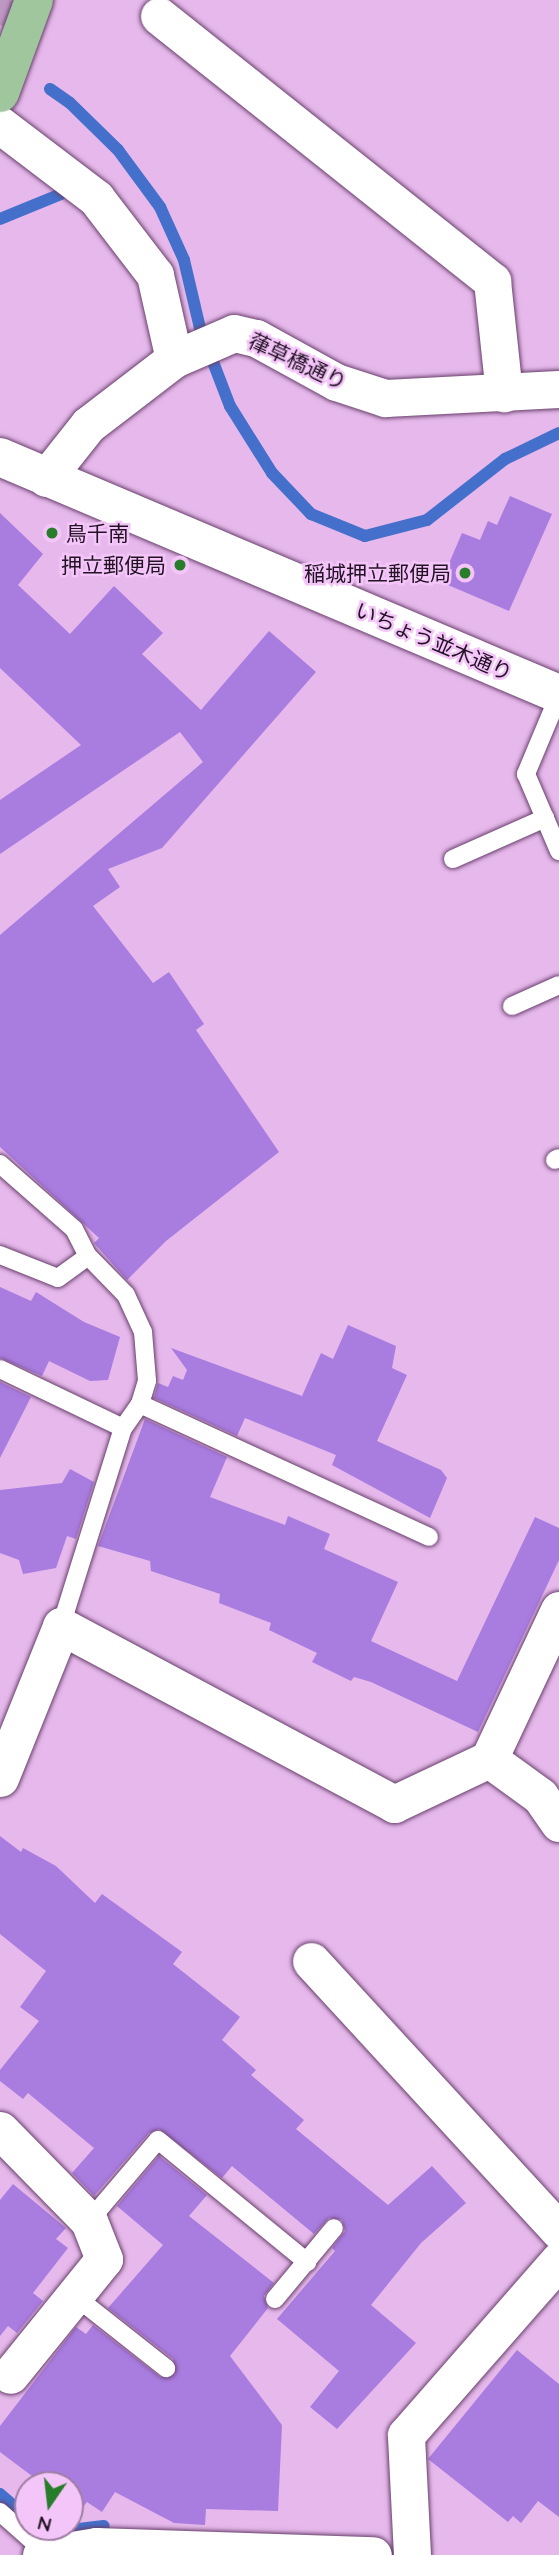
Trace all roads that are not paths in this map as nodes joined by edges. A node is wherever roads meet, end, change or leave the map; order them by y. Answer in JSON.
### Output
{"nodes":[{"id":1,"x":34,"y":0,"type":"edge"},
{"id":2,"x":159,"y":16,"type":"dead end"},
{"id":3,"x":0,"y":93,"type":"edge"},
{"id":4,"x":0,"y":125,"type":"edge"},
{"id":5,"x":180,"y":356,"type":"junction"},
{"id":6,"x":559,"y":389,"type":"edge"},
{"id":7,"x":504,"y":393,"type":"junction"},
{"id":8,"x":0,"y":457,"type":"edge"},
{"id":9,"x":46,"y":478,"type":"junction"},
{"id":10,"x":559,"y":694,"type":"edge"},
{"id":11,"x":545,"y":818,"type":"junction"},
{"id":12,"x":559,"y":851,"type":"edge"},
{"id":13,"x":453,"y":859,"type":"dead end"},
{"id":14,"x":559,"y":985,"type":"edge"},
{"id":15,"x":512,"y":1006,"type":"dead end"},
{"id":16,"x":0,"y":1164,"type":"edge"},
{"id":17,"x":0,"y":1255,"type":"edge"},
{"id":18,"x":88,"y":1256,"type":"junction"},
{"id":19,"x":0,"y":1369,"type":"edge"},
{"id":20,"x":140,"y":1404,"type":"junction"},
{"id":21,"x":123,"y":1428,"type":"junction"},
{"id":22,"x":429,"y":1536,"type":"dead end"},
{"id":23,"x":559,"y":1609,"type":"edge"},
{"id":24,"x":61,"y":1626,"type":"junction"},
{"id":25,"x":489,"y":1759,"type":"junction"},
{"id":26,"x":0,"y":1778,"type":"edge"},
{"id":27,"x":559,"y":1823,"type":"edge"},
{"id":28,"x":311,"y":1961,"type":"dead end"},
{"id":29,"x":0,"y":2130,"type":"edge"},
{"id":30,"x":89,"y":2221,"type":"junction"},
{"id":31,"x":334,"y":2228,"type":"dead end"},
{"id":32,"x":559,"y":2231,"type":"edge"},
{"id":33,"x":559,"y":2260,"type":"edge"},
{"id":34,"x":307,"y":2262,"type":"junction"},
{"id":35,"x":76,"y":2297,"type":"junction"},
{"id":36,"x":275,"y":2299,"type":"dead end"},
{"id":37,"x":166,"y":2368,"type":"dead end"},
{"id":38,"x":10,"y":2375,"type":"dead end"},
{"id":39,"x":0,"y":2512,"type":"edge"},
{"id":40,"x":43,"y":2554,"type":"edge"},
{"id":41,"x":373,"y":2555,"type":"edge"},
{"id":42,"x":412,"y":2555,"type":"edge"}],
"edges":[{"from":1,"to":3,"type":"main road"},
{"from":2,"to":7,"type":"street"},
{"from":4,"to":5,"type":"street"},
{"from":5,"to":7,"type":"street","name":"葎草橋通り"},
{"from":5,"to":9,"type":"street","name":"葎草橋通り"},
{"from":6,"to":7,"type":"street","name":"葎草橋通り"},
{"from":8,"to":9,"type":"street","name":"いちょう並木通り"},
{"from":9,"to":10,"type":"street","name":"いちょう並木通り"},
{"from":10,"to":11,"type":"lane"},
{"from":11,"to":12,"type":"lane"},
{"from":11,"to":13,"type":"lane"},
{"from":14,"to":15,"type":"lane"},
{"from":16,"to":18,"type":"lane"},
{"from":17,"to":18,"type":"lane"},
{"from":18,"to":20,"type":"lane"},
{"from":19,"to":21,"type":"lane"},
{"from":20,"to":21,"type":"lane"},
{"from":20,"to":22,"type":"lane"},
{"from":21,"to":24,"type":"lane"},
{"from":23,"to":25,"type":"street"},
{"from":24,"to":25,"type":"street"},
{"from":24,"to":26,"type":"street"},
{"from":25,"to":27,"type":"street"},
{"from":28,"to":32,"type":"street"},
{"from":29,"to":30,"type":"street"},
{"from":30,"to":34,"type":"lane"},
{"from":30,"to":35,"type":"street"},
{"from":31,"to":34,"type":"lane"},
{"from":33,"to":42,"type":"street"},
{"from":34,"to":36,"type":"lane"},
{"from":35,"to":37,"type":"lane"},
{"from":35,"to":38,"type":"street"},
{"from":39,"to":40,"type":"lane"},
{"from":40,"to":41,"type":"street"}]}
